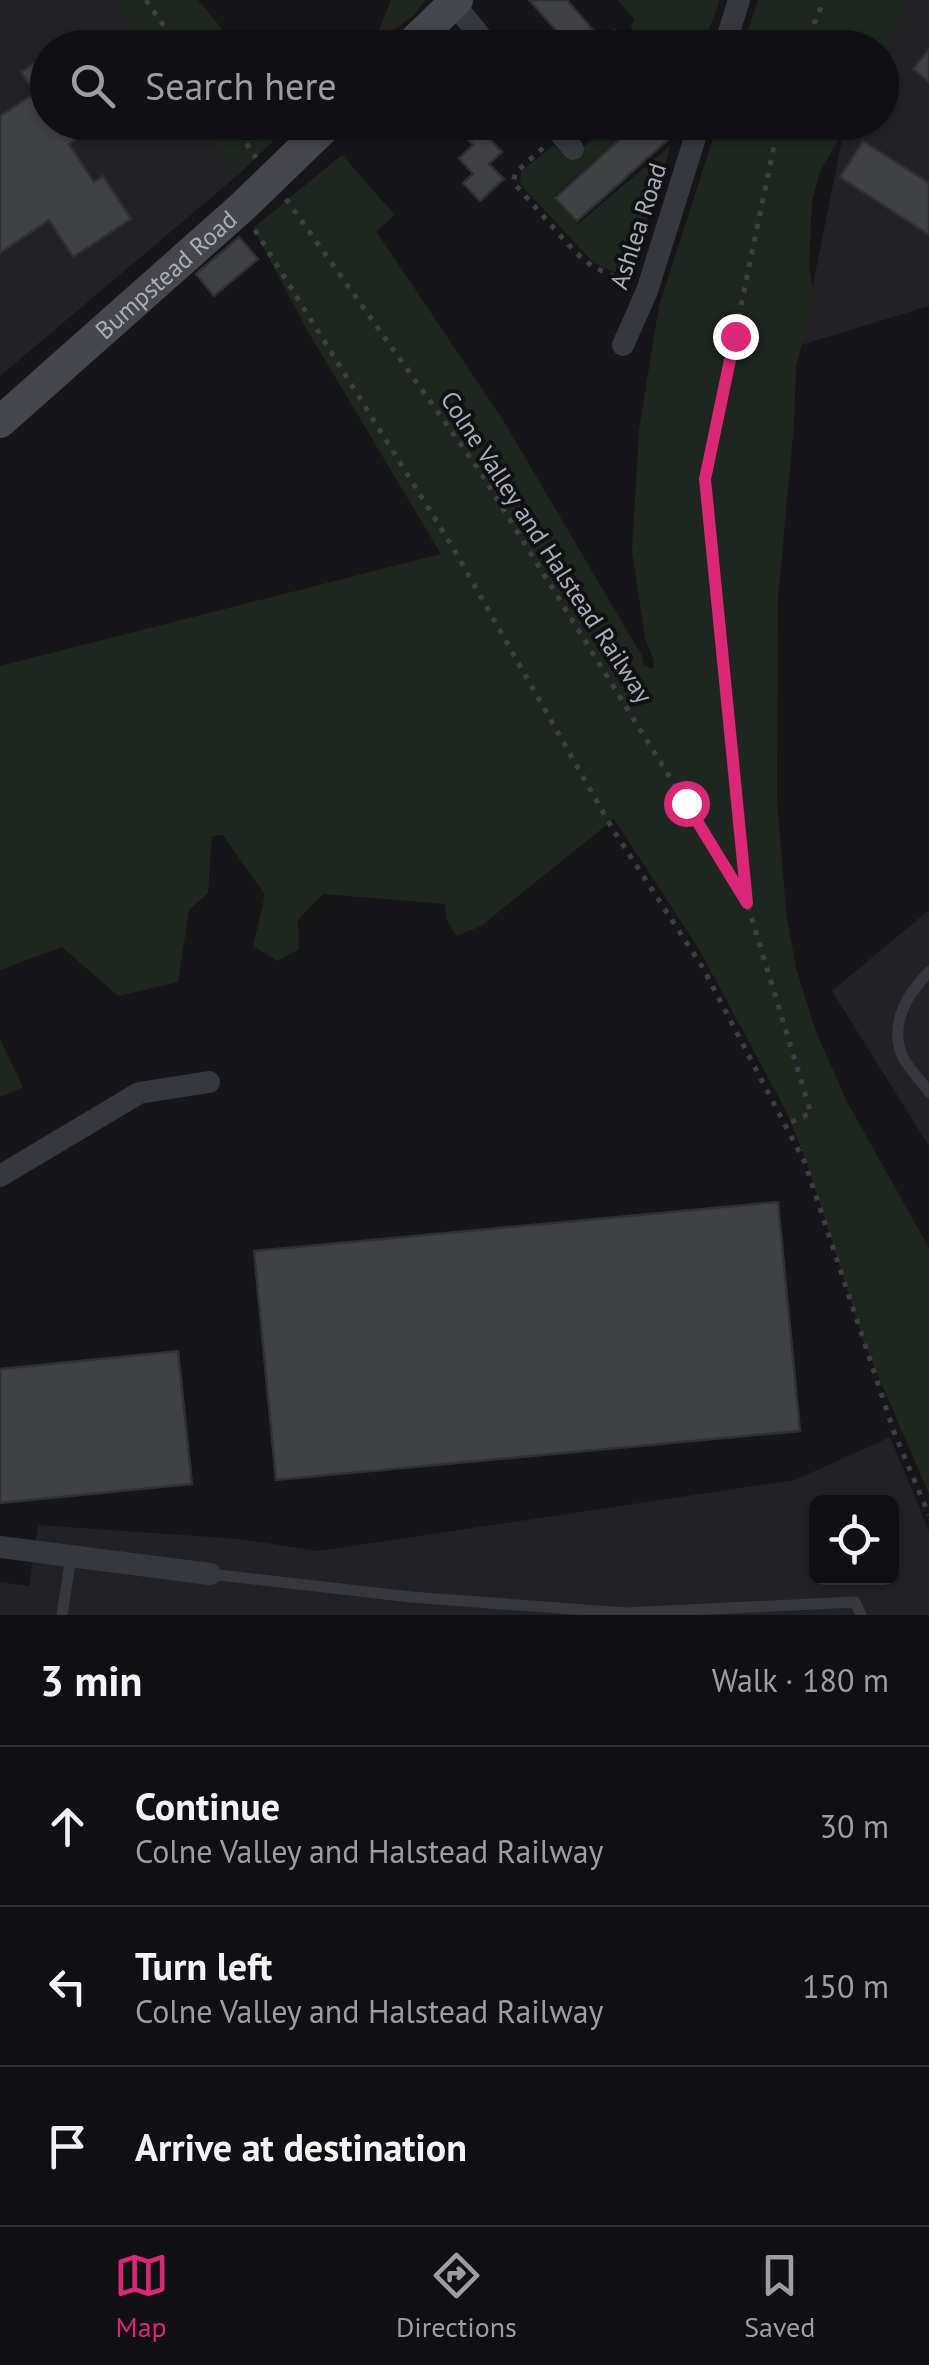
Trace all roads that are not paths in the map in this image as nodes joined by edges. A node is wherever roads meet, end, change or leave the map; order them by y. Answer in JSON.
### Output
{"nodes":[{"id":1,"x":738,"y":0,"type":"edge"},
{"id":2,"x":454,"y":1,"type":"edge"},
{"id":3,"x":425,"y":30,"type":"edge"},
{"id":4,"x":476,"y":30,"type":"edge"},
{"id":5,"x":729,"y":30,"type":"edge"},
{"id":6,"x":312,"y":140,"type":"edge"},
{"id":7,"x":694,"y":140,"type":"edge"},
{"id":8,"x":623,"y":345,"type":"dead end"},
{"id":9,"x":0,"y":422,"type":"edge"},
{"id":10,"x":929,"y":972,"type":"edge"},
{"id":11,"x":209,"y":1082,"type":"dead end"},
{"id":12,"x":929,"y":1092,"type":"edge"},
{"id":13,"x":0,"y":1176,"type":"edge"},
{"id":14,"x":0,"y":1546,"type":"edge"},
{"id":15,"x":71,"y":1557,"type":"junction"},
{"id":16,"x":210,"y":1574,"type":"joint"},
{"id":17,"x":62,"y":1615,"type":"edge"},
{"id":18,"x":861,"y":1615,"type":"edge"}],
"edges":[{"from":1,"to":5,"type":"street"},
{"from":2,"to":3,"type":"main road"},
{"from":2,"to":4,"type":"street"},
{"from":6,"to":9,"type":"main road","name":"Bumpstead Road"},
{"from":7,"to":8,"type":"street","name":"Ashlea Road"},
{"from":10,"to":12,"type":"lane"},
{"from":11,"to":13,"type":"street"},
{"from":14,"to":15,"type":"street"},
{"from":15,"to":16,"type":"street"},
{"from":15,"to":17,"type":"lane"},
{"from":16,"to":18,"type":"lane"}]}
